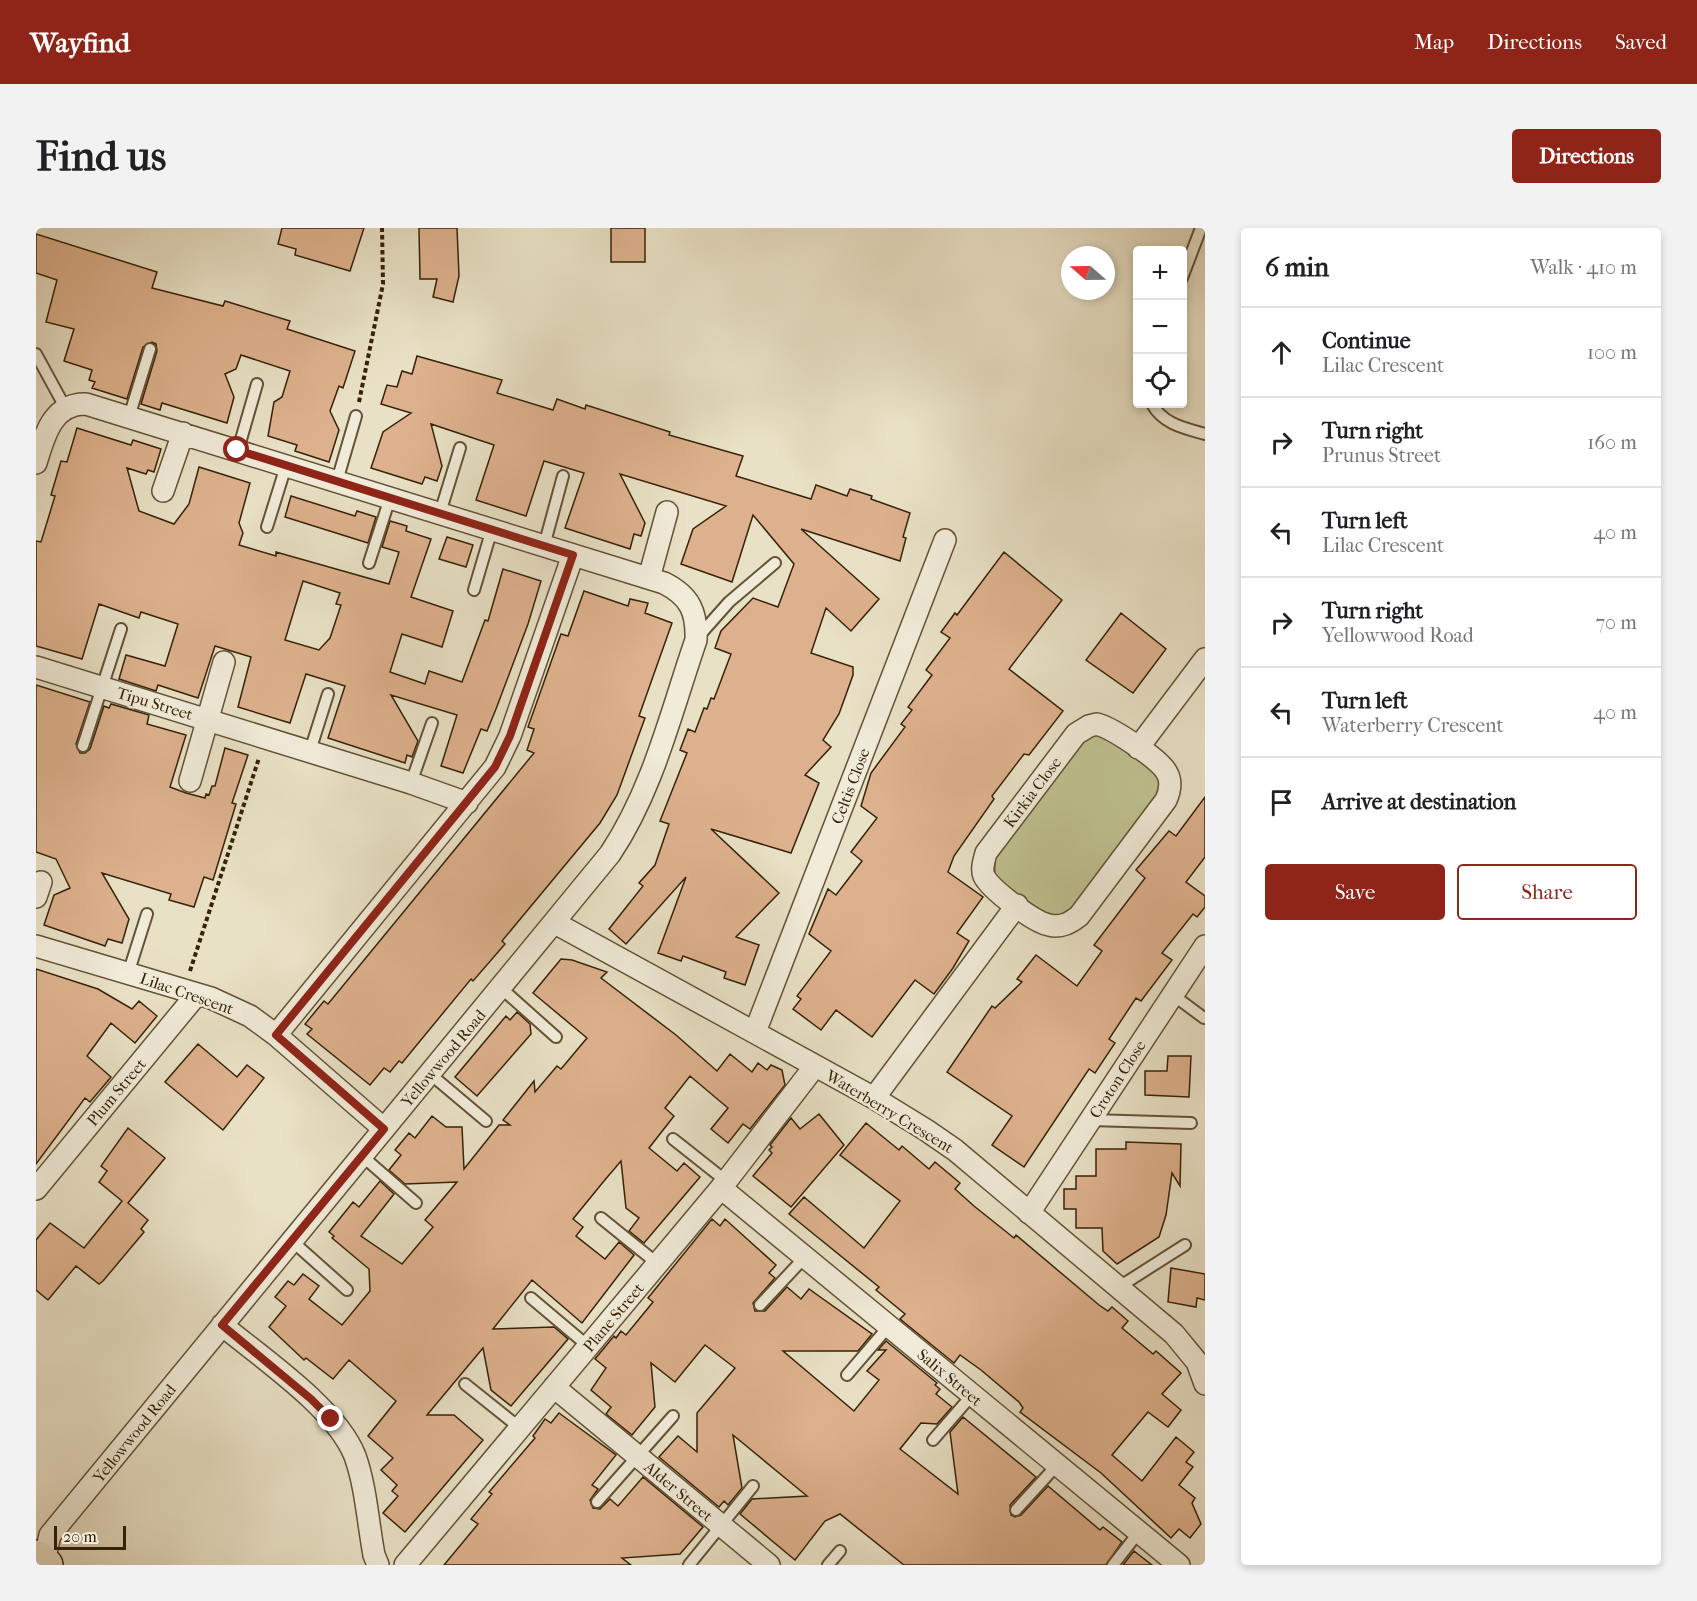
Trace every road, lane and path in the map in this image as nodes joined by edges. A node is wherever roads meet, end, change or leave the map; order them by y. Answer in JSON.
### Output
{"nodes":[{"id":1,"x":382,"y":228,"type":"edge"},
{"id":2,"x":1201,"y":228,"type":"edge"},
{"id":3,"x":1187,"y":265,"type":"edge"},
{"id":4,"x":150,"y":349,"type":"dead end"},
{"id":5,"x":36,"y":354,"type":"edge"},
{"id":6,"x":257,"y":384,"type":"dead end"},
{"id":7,"x":1155,"y":408,"type":"edge"},
{"id":8,"x":66,"y":409,"type":"junction"},
{"id":9,"x":356,"y":416,"type":"joint"},
{"id":10,"x":129,"y":417,"type":"junction"},
{"id":11,"x":183,"y":434,"type":"junction"},
{"id":12,"x":1205,"y":434,"type":"edge"},
{"id":13,"x":460,"y":448,"type":"dead end"},
{"id":14,"x":237,"y":450,"type":"junction"},
{"id":15,"x":37,"y":457,"type":"edge"},
{"id":16,"x":286,"y":466,"type":"junction"},
{"id":17,"x":562,"y":476,"type":"dead end"},
{"id":18,"x":337,"y":482,"type":"junction"},
{"id":19,"x":163,"y":491,"type":"dead end"},
{"id":20,"x":390,"y":498,"type":"junction"},
{"id":21,"x":667,"y":512,"type":"dead end"},
{"id":22,"x":440,"y":513,"type":"junction"},
{"id":23,"x":267,"y":526,"type":"dead end"},
{"id":24,"x":492,"y":529,"type":"junction"},
{"id":25,"x":945,"y":540,"type":"dead end"},
{"id":26,"x":544,"y":546,"type":"junction"},
{"id":27,"x":573,"y":555,"type":"junction"},
{"id":28,"x":369,"y":563,"type":"dead end"},
{"id":29,"x":775,"y":563,"type":"dead end"},
{"id":30,"x":649,"y":578,"type":"junction"},
{"id":31,"x":474,"y":590,"type":"dead end"},
{"id":32,"x":121,"y":629,"type":"dead end"},
{"id":33,"x":696,"y":640,"type":"junction"},
{"id":34,"x":1205,"y":659,"type":"edge"},
{"id":35,"x":224,"y":662,"type":"dead end"},
{"id":36,"x":36,"y":667,"type":"edge"},
{"id":37,"x":102,"y":687,"type":"junction"},
{"id":38,"x":328,"y":694,"type":"dead end"},
{"id":39,"x":208,"y":719,"type":"junction"},
{"id":40,"x":432,"y":723,"type":"dead end"},
{"id":41,"x":266,"y":737,"type":"junction"},
{"id":42,"x":83,"y":746,"type":"dead end"},
{"id":43,"x":1138,"y":748,"type":"junction"},
{"id":44,"x":310,"y":752,"type":"junction"},
{"id":45,"x":190,"y":781,"type":"dead end"},
{"id":46,"x":411,"y":783,"type":"junction"},
{"id":47,"x":467,"y":803,"type":"junction"},
{"id":48,"x":1017,"y":905,"type":"junction"},
{"id":49,"x":147,"y":914,"type":"dead end"},
{"id":50,"x":555,"y":923,"type":"junction"},
{"id":51,"x":36,"y":946,"type":"edge"},
{"id":52,"x":1205,"y":946,"type":"edge"},
{"id":53,"x":128,"y":974,"type":"junction"},
{"id":54,"x":501,"y":988,"type":"junction"},
{"id":55,"x":190,"y":992,"type":"junction"},
{"id":56,"x":1173,"y":994,"type":"junction"},
{"id":57,"x":1204,"y":1018,"type":"edge"},
{"id":58,"x":755,"y":1032,"type":"junction"},
{"id":59,"x":276,"y":1035,"type":"junction"},
{"id":60,"x":556,"y":1037,"type":"dead end"},
{"id":61,"x":815,"y":1066,"type":"junction"},
{"id":62,"x":429,"y":1073,"type":"junction"},
{"id":63,"x":874,"y":1098,"type":"junction"},
{"id":64,"x":1091,"y":1119,"type":"junction"},
{"id":65,"x":486,"y":1121,"type":"dead end"},
{"id":66,"x":1191,"y":1123,"type":"dead end"},
{"id":67,"x":384,"y":1129,"type":"junction"},
{"id":68,"x":672,"y":1138,"type":"dead end"},
{"id":69,"x":361,"y":1155,"type":"junction"},
{"id":70,"x":724,"y":1184,"type":"junction"},
{"id":71,"x":36,"y":1189,"type":"edge"},
{"id":72,"x":416,"y":1203,"type":"dead end"},
{"id":73,"x":1029,"y":1213,"type":"junction"},
{"id":74,"x":601,"y":1218,"type":"dead end"},
{"id":75,"x":292,"y":1240,"type":"junction"},
{"id":76,"x":1185,"y":1245,"type":"dead end"},
{"id":77,"x":805,"y":1257,"type":"junction"},
{"id":78,"x":658,"y":1264,"type":"junction"},
{"id":79,"x":1119,"y":1287,"type":"junction"},
{"id":80,"x":347,"y":1290,"type":"dead end"},
{"id":81,"x":531,"y":1298,"type":"dead end"},
{"id":82,"x":760,"y":1305,"type":"dead end"},
{"id":83,"x":222,"y":1325,"type":"junction"},
{"id":84,"x":889,"y":1326,"type":"junction"},
{"id":85,"x":588,"y":1346,"type":"junction"},
{"id":86,"x":847,"y":1375,"type":"dead end"},
{"id":87,"x":465,"y":1384,"type":"dead end"},
{"id":88,"x":1205,"y":1384,"type":"edge"},
{"id":89,"x":554,"y":1387,"type":"junction"},
{"id":90,"x":972,"y":1395,"type":"junction"},
{"id":91,"x":673,"y":1416,"type":"dead end"},
{"id":92,"x":520,"y":1428,"type":"junction"},
{"id":93,"x":933,"y":1440,"type":"dead end"},
{"id":94,"x":637,"y":1456,"type":"junction"},
{"id":95,"x":1057,"y":1465,"type":"junction"},
{"id":96,"x":753,"y":1486,"type":"dead end"},
{"id":97,"x":597,"y":1502,"type":"dead end"},
{"id":98,"x":1016,"y":1510,"type":"dead end"},
{"id":99,"x":721,"y":1526,"type":"junction"},
{"id":100,"x":1139,"y":1532,"type":"junction"},
{"id":101,"x":840,"y":1551,"type":"dead end"},
{"id":102,"x":42,"y":1554,"type":"edge"},
{"id":103,"x":378,"y":1565,"type":"edge"},
{"id":104,"x":405,"y":1565,"type":"edge"},
{"id":105,"x":689,"y":1565,"type":"edge"},
{"id":106,"x":769,"y":1565,"type":"edge"},
{"id":107,"x":828,"y":1565,"type":"edge"},
{"id":108,"x":1113,"y":1565,"type":"edge"},
{"id":109,"x":1179,"y":1565,"type":"edge"}],
"edges":[{"from":1,"to":9,"type":"path"},
{"from":2,"to":3,"type":"lane"},
{"from":4,"to":10,"type":"lane"},
{"from":5,"to":8,"type":"lane"},
{"from":6,"to":14,"type":"lane"},
{"from":7,"to":12,"type":"lane"},
{"from":8,"to":10,"type":"street"},
{"from":8,"to":15,"type":"street"},
{"from":9,"to":18,"type":"lane"},
{"from":10,"to":11,"type":"street"},
{"from":11,"to":14,"type":"street"},
{"from":11,"to":19,"type":"street"},
{"from":13,"to":22,"type":"lane"},
{"from":14,"to":16,"type":"street"},
{"from":16,"to":18,"type":"street"},
{"from":16,"to":23,"type":"lane"},
{"from":17,"to":26,"type":"lane"},
{"from":18,"to":20,"type":"street"},
{"from":20,"to":22,"type":"street"},
{"from":20,"to":28,"type":"lane"},
{"from":21,"to":30,"type":"street"},
{"from":22,"to":24,"type":"street"},
{"from":24,"to":26,"type":"street"},
{"from":24,"to":31,"type":"lane"},
{"from":25,"to":58,"type":"street","name":"Celtis Close"},
{"from":26,"to":27,"type":"street"},
{"from":27,"to":30,"type":"street"},
{"from":27,"to":47,"type":"street"},
{"from":29,"to":33,"type":"lane"},
{"from":30,"to":33,"type":"street","name":"Yellowwood Road"},
{"from":32,"to":37,"type":"lane","name":"Tipu Street"},
{"from":33,"to":50,"type":"street","name":"Yellowwood Road"},
{"from":34,"to":43,"type":"street"},
{"from":35,"to":39,"type":"street","name":"Tipu Street"},
{"from":36,"to":37,"type":"street","name":"Tipu Street"},
{"from":37,"to":39,"type":"street","name":"Tipu Street"},
{"from":37,"to":42,"type":"lane","name":"Tipu Street"},
{"from":38,"to":44,"type":"lane"},
{"from":39,"to":41,"type":"street","name":"Tipu Street"},
{"from":39,"to":45,"type":"street","name":"Tipu Street"},
{"from":40,"to":46,"type":"lane"},
{"from":41,"to":44,"type":"street","name":"Tipu Street"},
{"from":41,"to":55,"type":"path"},
{"from":43,"to":48,"type":"street","name":"Kirkia Close"},
{"from":43,"to":48,"type":"street","name":"Kirkia Close"},
{"from":44,"to":46,"type":"street","name":"Tipu Street"},
{"from":46,"to":47,"type":"street","name":"Tipu Street"},
{"from":47,"to":59,"type":"street"},
{"from":48,"to":63,"type":"street"},
{"from":49,"to":53,"type":"lane","name":"Lilac Crescent"},
{"from":50,"to":54,"type":"street","name":"Yellowwood Road"},
{"from":50,"to":58,"type":"street","name":"Waterberry Crescent"},
{"from":51,"to":53,"type":"street","name":"Lilac Crescent"},
{"from":52,"to":56,"type":"street","name":"Croton Close"},
{"from":53,"to":55,"type":"street","name":"Lilac Crescent"},
{"from":54,"to":60,"type":"lane"},
{"from":54,"to":62,"type":"street","name":"Yellowwood Road"},
{"from":55,"to":59,"type":"street","name":"Lilac Crescent"},
{"from":55,"to":71,"type":"street","name":"Plum Street"},
{"from":56,"to":57,"type":"lane"},
{"from":56,"to":64,"type":"street","name":"Croton Close"},
{"from":58,"to":61,"type":"street","name":"Waterberry Crescent"},
{"from":59,"to":67,"type":"street","name":"Lilac Crescent"},
{"from":61,"to":63,"type":"street","name":"Waterberry Crescent"},
{"from":61,"to":70,"type":"street","name":"Plane Street"},
{"from":62,"to":65,"type":"lane"},
{"from":62,"to":67,"type":"street","name":"Yellowwood Road"},
{"from":63,"to":73,"type":"street","name":"Waterberry Crescent"},
{"from":64,"to":66,"type":"lane"},
{"from":64,"to":73,"type":"street","name":"Croton Close"},
{"from":67,"to":69,"type":"street","name":"Yellowwood Road"},
{"from":68,"to":70,"type":"lane"},
{"from":69,"to":72,"type":"lane"},
{"from":69,"to":75,"type":"street","name":"Yellowwood Road"},
{"from":70,"to":77,"type":"street","name":"Salix Street"},
{"from":70,"to":78,"type":"street","name":"Plane Street"},
{"from":73,"to":79,"type":"street","name":"Waterberry Crescent"},
{"from":74,"to":78,"type":"lane"},
{"from":75,"to":80,"type":"lane"},
{"from":75,"to":83,"type":"street","name":"Yellowwood Road"},
{"from":76,"to":79,"type":"lane"},
{"from":77,"to":82,"type":"lane"},
{"from":77,"to":84,"type":"street","name":"Salix Street"},
{"from":78,"to":85,"type":"street","name":"Plane Street"},
{"from":79,"to":88,"type":"street","name":"Waterberry Crescent"},
{"from":81,"to":85,"type":"lane"},
{"from":83,"to":102,"type":"street","name":"Yellowwood Road"},
{"from":83,"to":103,"type":"street"},
{"from":84,"to":86,"type":"lane"},
{"from":84,"to":90,"type":"street","name":"Salix Street"},
{"from":85,"to":89,"type":"street","name":"Plane Street"},
{"from":87,"to":92,"type":"lane"},
{"from":89,"to":92,"type":"street","name":"Plane Street"},
{"from":89,"to":94,"type":"street","name":"Alder Street"},
{"from":90,"to":93,"type":"lane"},
{"from":90,"to":95,"type":"street","name":"Salix Street"},
{"from":91,"to":94,"type":"lane","name":"Alder Street"},
{"from":92,"to":104,"type":"street","name":"Plane Street"},
{"from":94,"to":97,"type":"lane","name":"Alder Street"},
{"from":94,"to":99,"type":"street","name":"Alder Street"},
{"from":95,"to":98,"type":"lane"},
{"from":95,"to":100,"type":"street","name":"Salix Street"},
{"from":96,"to":99,"type":"lane","name":"Alder Street"},
{"from":99,"to":105,"type":"lane","name":"Alder Street"},
{"from":99,"to":106,"type":"street","name":"Alder Street"},
{"from":100,"to":108,"type":"lane"},
{"from":100,"to":109,"type":"street","name":"Salix Street"},
{"from":101,"to":107,"type":"lane"}]}
